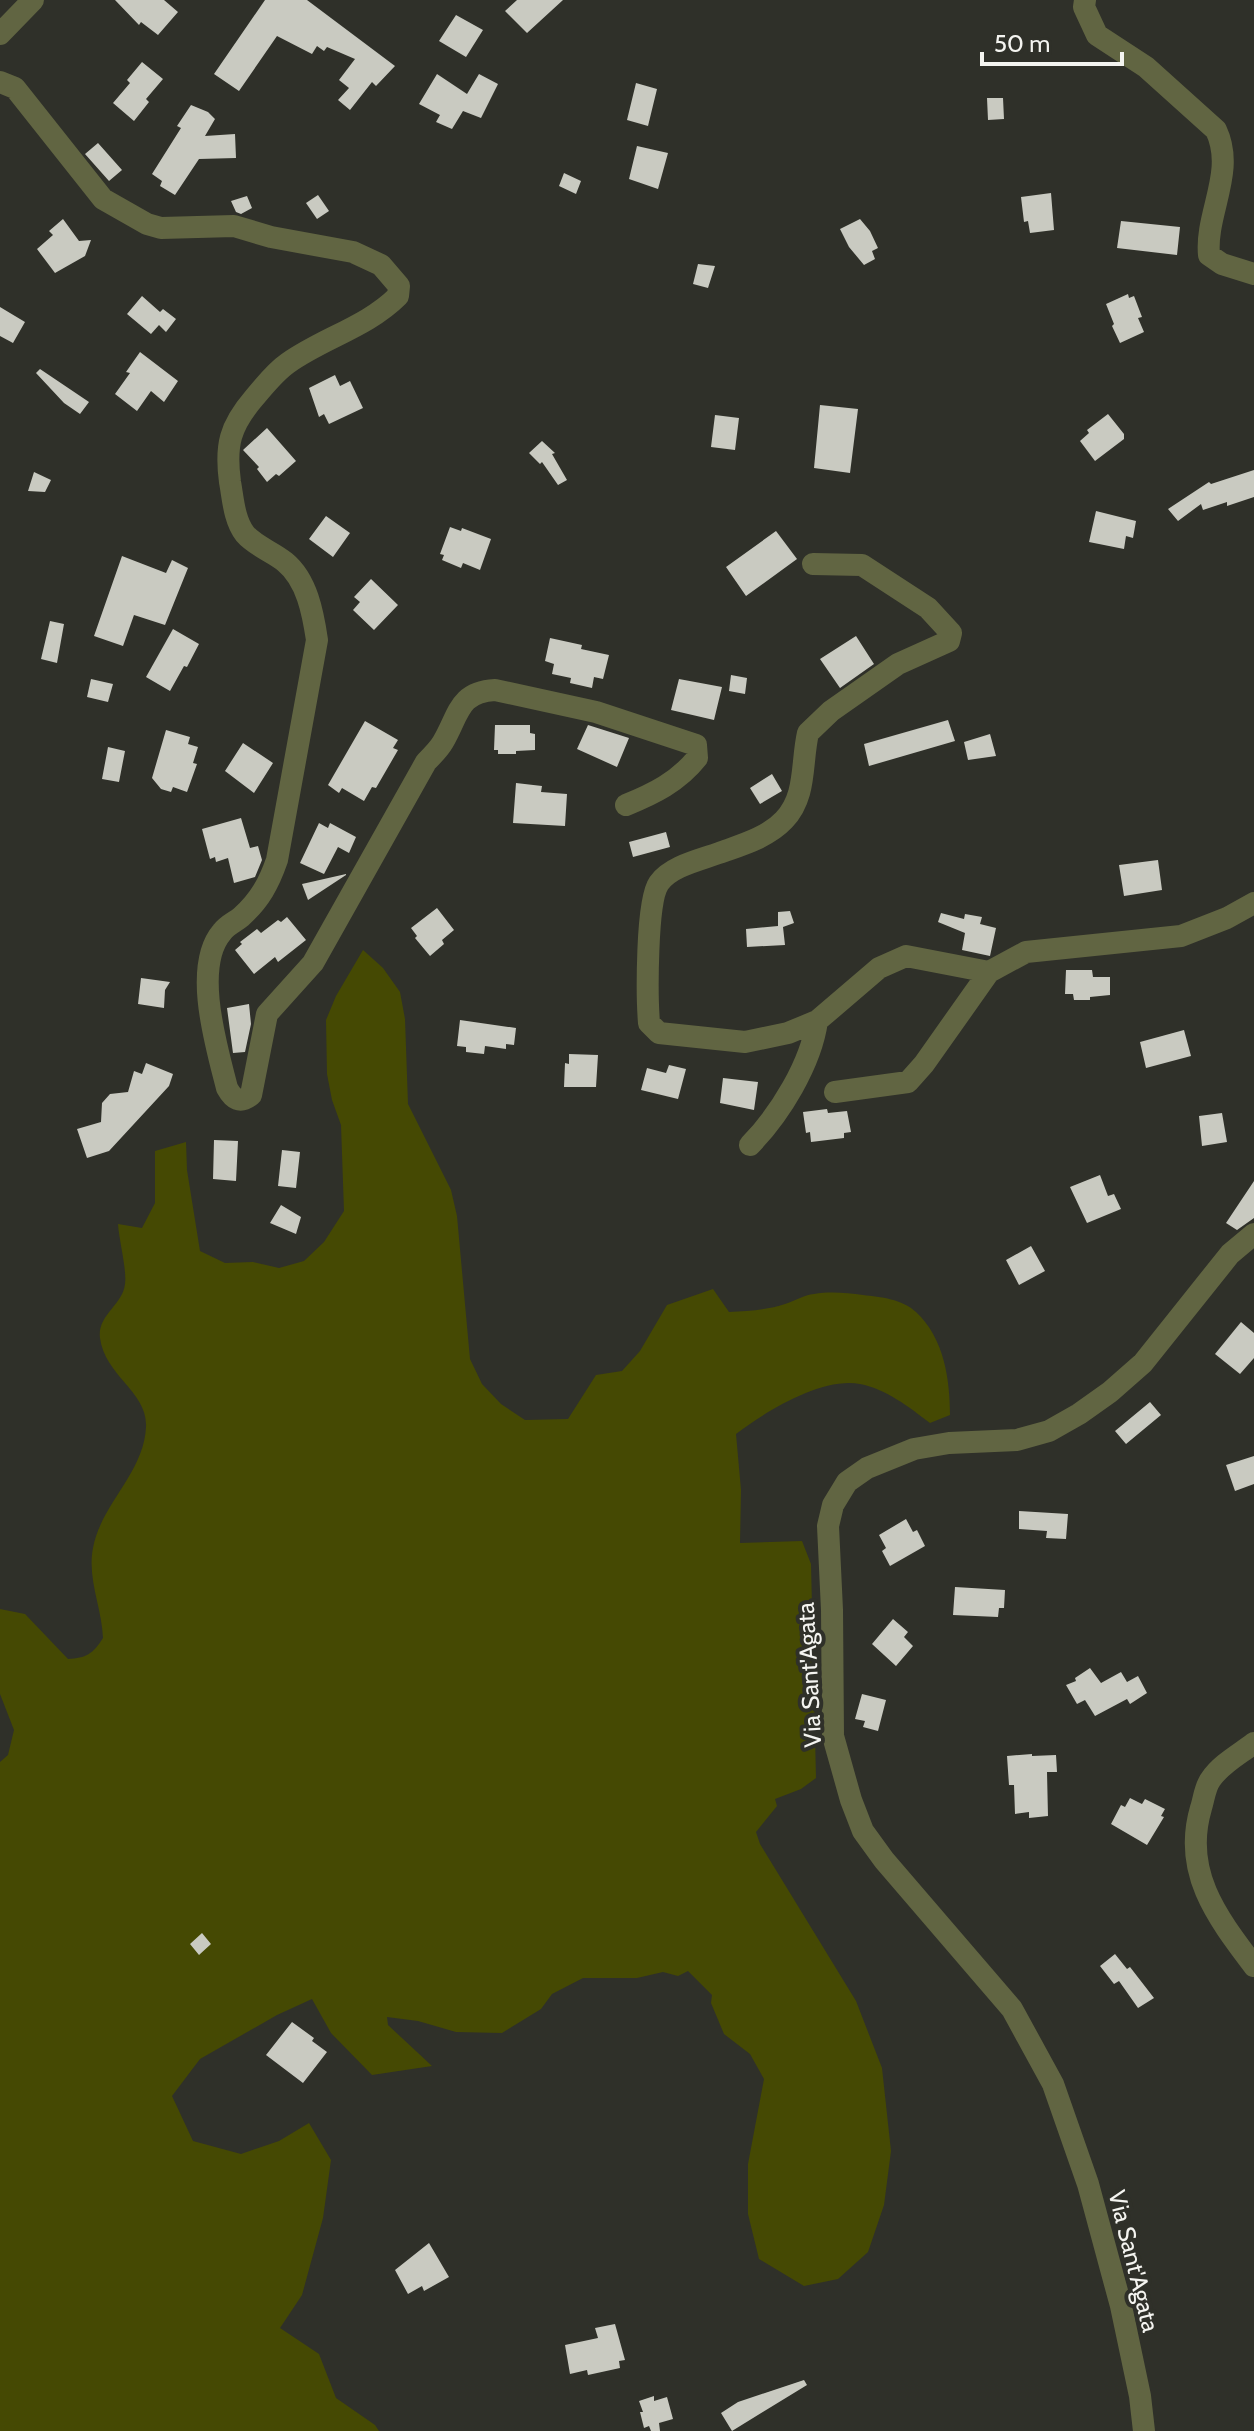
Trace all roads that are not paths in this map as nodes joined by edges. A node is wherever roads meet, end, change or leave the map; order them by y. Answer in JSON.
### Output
{"nodes":[{"id":1,"x":33,"y":0,"type":"edge"},
{"id":2,"x":1085,"y":0,"type":"edge"},
{"id":3,"x":0,"y":34,"type":"edge"},
{"id":4,"x":0,"y":82,"type":"edge"},
{"id":5,"x":1254,"y":278,"type":"edge"},
{"id":6,"x":813,"y":564,"type":"dead end"},
{"id":7,"x":626,"y":805,"type":"dead end"},
{"id":8,"x":1254,"y":903,"type":"edge"},
{"id":9,"x":989,"y":972,"type":"junction"},
{"id":10,"x":817,"y":1021,"type":"junction"},
{"id":11,"x":835,"y":1092,"type":"dead end"},
{"id":12,"x":750,"y":1145,"type":"dead end"},
{"id":13,"x":1254,"y":1234,"type":"edge"},
{"id":14,"x":1254,"y":1743,"type":"edge"},
{"id":15,"x":1254,"y":1966,"type":"edge"},
{"id":16,"x":1144,"y":2431,"type":"edge"}],
"edges":[{"from":1,"to":3,"type":"street"},
{"from":2,"to":5,"type":"street"},
{"from":4,"to":7,"type":"street"},
{"from":6,"to":10,"type":"street"},
{"from":8,"to":9,"type":"street"},
{"from":9,"to":10,"type":"street"},
{"from":9,"to":11,"type":"street"},
{"from":10,"to":12,"type":"street"},
{"from":13,"to":16,"type":"street","name":"Via Sant'Agata"},
{"from":14,"to":15,"type":"street"}]}
